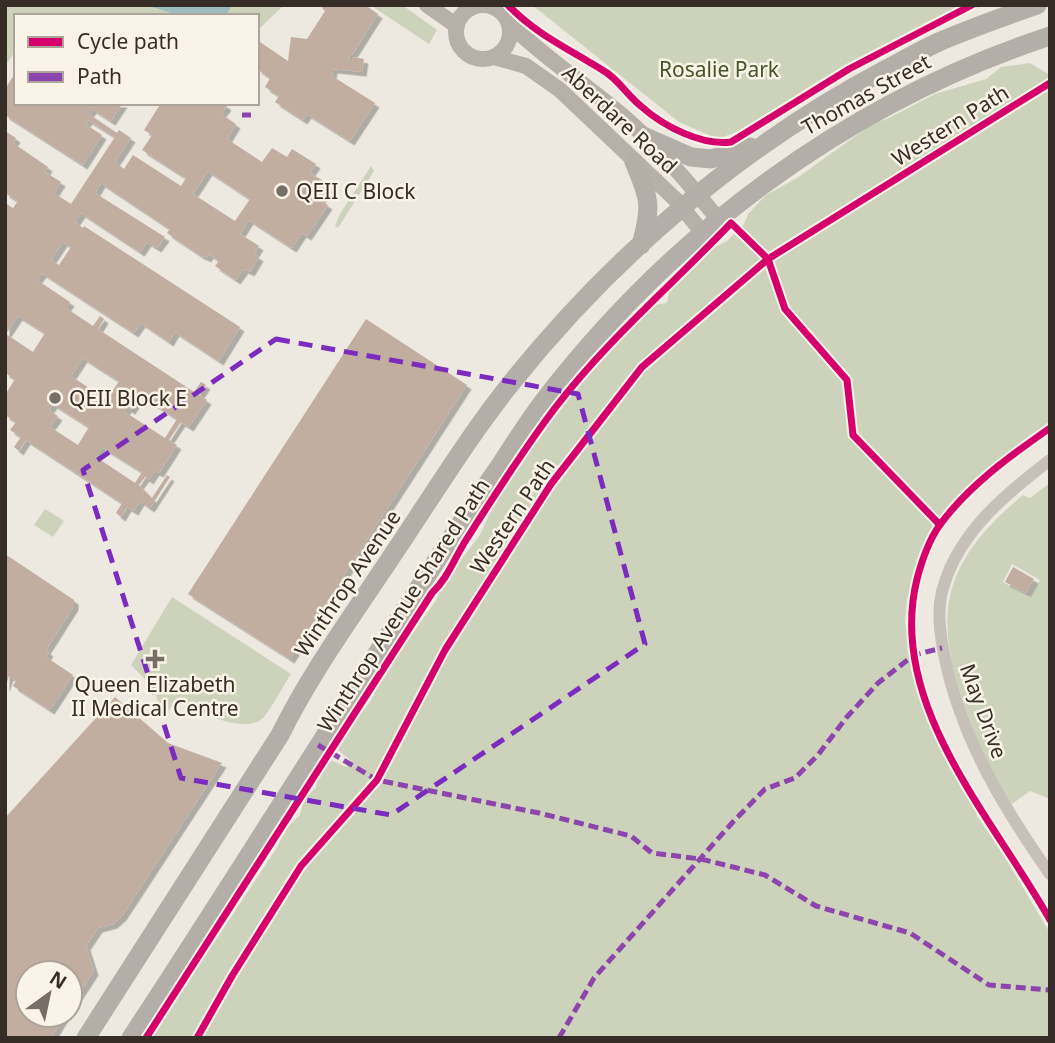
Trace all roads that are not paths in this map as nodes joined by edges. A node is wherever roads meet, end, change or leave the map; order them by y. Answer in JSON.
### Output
{"nodes":[{"id":1,"x":427,"y":5,"type":"edge"},
{"id":2,"x":1037,"y":5,"type":"edge"},
{"id":3,"x":475,"y":6,"type":"edge"},
{"id":4,"x":508,"y":22,"type":"junction"},
{"id":5,"x":457,"y":26,"type":"junction"},
{"id":6,"x":1050,"y":36,"type":"edge"},
{"id":7,"x":494,"y":57,"type":"junction"},
{"id":8,"x":643,"y":136,"type":"junction"},
{"id":9,"x":768,"y":141,"type":"junction"},
{"id":10,"x":634,"y":162,"type":"junction"},
{"id":11,"x":698,"y":195,"type":"junction"},
{"id":12,"x":683,"y":208,"type":"junction"},
{"id":13,"x":718,"y":219,"type":"junction"},
{"id":14,"x":703,"y":233,"type":"junction"},
{"id":15,"x":641,"y":246,"type":"junction"},
{"id":16,"x":1050,"y":460,"type":"edge"},
{"id":17,"x":1050,"y":874,"type":"edge"},
{"id":18,"x":86,"y":1038,"type":"edge"},
{"id":19,"x":131,"y":1038,"type":"edge"}],
"edges":[{"from":1,"to":5,"type":"main road"},
{"from":2,"to":9,"type":"main road","name":"Thomas Street"},
{"from":3,"to":4,"type":"main road"},
{"from":3,"to":5,"type":"main road"},
{"from":4,"to":7,"type":"main road"},
{"from":4,"to":8,"type":"main road","name":"Aberdare Road"},
{"from":5,"to":7,"type":"main road"},
{"from":6,"to":13,"type":"main road","name":"Thomas Street"},
{"from":7,"to":10,"type":"main road","name":"Aberdare Road"},
{"from":8,"to":9,"type":"main road"},
{"from":8,"to":11,"type":"main road","name":"Aberdare Road"},
{"from":9,"to":11,"type":"main road","name":"Thomas Street"},
{"from":10,"to":12,"type":"main road","name":"Aberdare Road"},
{"from":10,"to":15,"type":"main road"},
{"from":11,"to":12,"type":"main road","name":"Winthrop Avenue"},
{"from":11,"to":13,"type":"main road","name":"Aberdare Road"},
{"from":12,"to":14,"type":"main road","name":"Aberdare Road"},
{"from":12,"to":15,"type":"main road","name":"Winthrop Avenue"},
{"from":13,"to":14,"type":"main road"},
{"from":14,"to":19,"type":"main road"},
{"from":15,"to":18,"type":"main road","name":"Winthrop Avenue"},
{"from":16,"to":17,"type":"street","name":"May Drive"}]}
